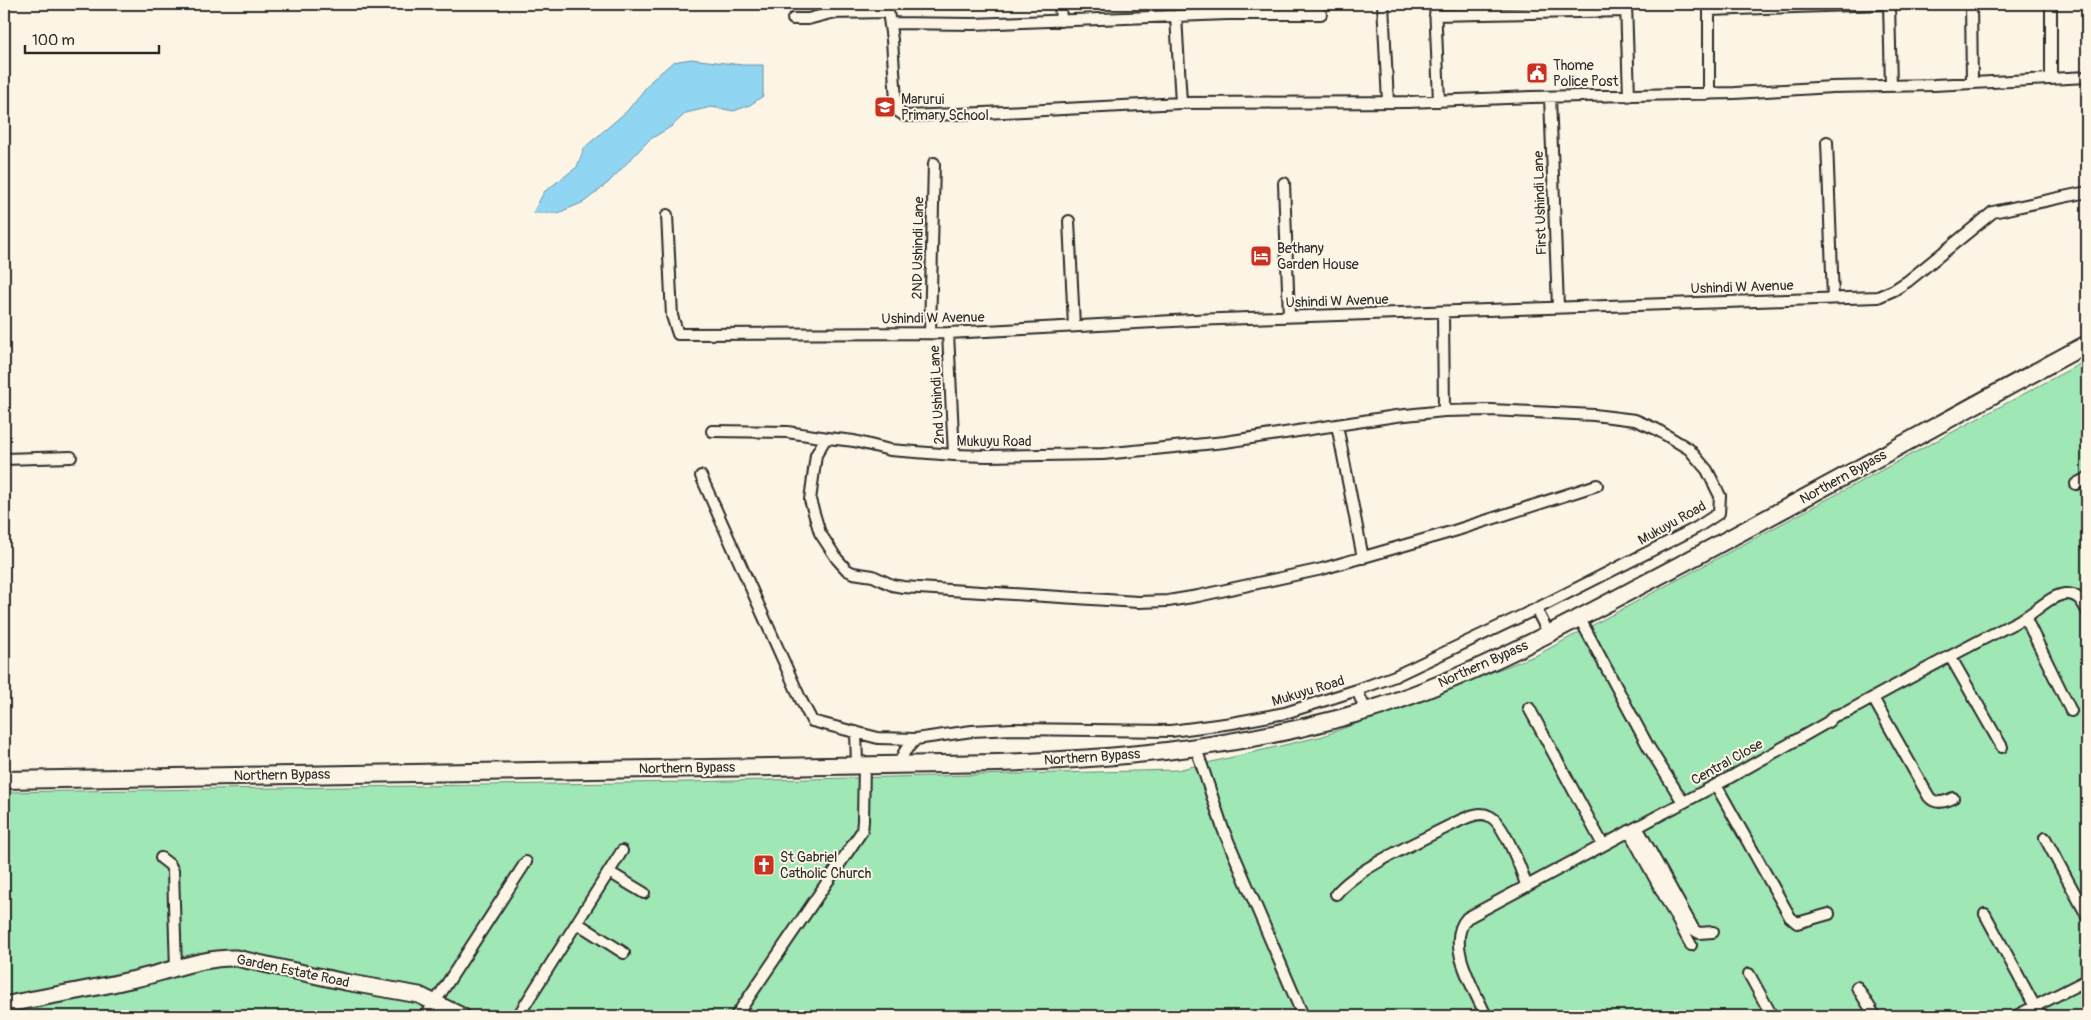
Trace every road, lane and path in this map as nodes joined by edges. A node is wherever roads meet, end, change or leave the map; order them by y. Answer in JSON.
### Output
{"nodes":[{"id":1,"x":1060,"y":4,"type":"edge"},
{"id":2,"x":1383,"y":4,"type":"edge"},
{"id":3,"x":1435,"y":4,"type":"edge"},
{"id":4,"x":1884,"y":4,"type":"edge"},
{"id":5,"x":1889,"y":4,"type":"edge"},
{"id":6,"x":1971,"y":4,"type":"edge"},
{"id":7,"x":2051,"y":4,"type":"edge"},
{"id":8,"x":1626,"y":7,"type":"edge"},
{"id":9,"x":1709,"y":7,"type":"edge"},
{"id":10,"x":888,"y":8,"type":"edge"},
{"id":11,"x":1321,"y":14,"type":"dead end"},
{"id":12,"x":1435,"y":15,"type":"junction"},
{"id":13,"x":1176,"y":16,"type":"junction"},
{"id":14,"x":793,"y":19,"type":"dead end"},
{"id":15,"x":1061,"y":21,"type":"junction"},
{"id":16,"x":890,"y":23,"type":"junction"},
{"id":17,"x":2087,"y":77,"type":"edge"},
{"id":18,"x":2051,"y":78,"type":"junction"},
{"id":19,"x":1972,"y":82,"type":"junction"},
{"id":20,"x":1891,"y":86,"type":"junction"},
{"id":21,"x":1710,"y":94,"type":"junction"},
{"id":22,"x":1629,"y":96,"type":"junction"},
{"id":23,"x":1550,"y":97,"type":"junction"},
{"id":24,"x":1439,"y":101,"type":"junction"},
{"id":25,"x":1388,"y":102,"type":"junction"},
{"id":26,"x":1181,"y":103,"type":"junction"},
{"id":27,"x":1827,"y":142,"type":"dead end"},
{"id":28,"x":934,"y":163,"type":"dead end"},
{"id":29,"x":1284,"y":183,"type":"dead end"},
{"id":30,"x":2087,"y":192,"type":"edge"},
{"id":31,"x":668,"y":215,"type":"dead end"},
{"id":32,"x":1069,"y":221,"type":"dead end"},
{"id":33,"x":1833,"y":298,"type":"junction"},
{"id":34,"x":1558,"y":307,"type":"junction"},
{"id":35,"x":1442,"y":312,"type":"junction"},
{"id":36,"x":1289,"y":316,"type":"junction"},
{"id":37,"x":1074,"y":326,"type":"junction"},
{"id":38,"x":930,"y":333,"type":"junction"},
{"id":39,"x":948,"y":333,"type":"junction"},
{"id":40,"x":2087,"y":344,"type":"edge"},
{"id":41,"x":1444,"y":412,"type":"junction"},
{"id":42,"x":1338,"y":425,"type":"junction"},
{"id":43,"x":712,"y":431,"type":"dead end"},
{"id":44,"x":828,"y":438,"type":"junction"},
{"id":45,"x":954,"y":455,"type":"junction"},
{"id":46,"x":71,"y":457,"type":"dead end"},
{"id":47,"x":4,"y":459,"type":"edge"},
{"id":48,"x":701,"y":476,"type":"dead end"},
{"id":49,"x":2087,"y":478,"type":"edge"},
{"id":50,"x":2076,"y":484,"type":"dead end"},
{"id":51,"x":1597,"y":485,"type":"dead end"},
{"id":52,"x":1363,"y":558,"type":"junction"},
{"id":53,"x":1536,"y":609,"type":"junction"},
{"id":54,"x":2087,"y":611,"type":"edge"},
{"id":55,"x":2025,"y":617,"type":"junction"},
{"id":56,"x":1580,"y":619,"type":"junction"},
{"id":57,"x":1549,"y":634,"type":"junction"},
{"id":58,"x":1950,"y":656,"type":"junction"},
{"id":59,"x":1357,"y":690,"type":"junction"},
{"id":60,"x":1873,"y":698,"type":"junction"},
{"id":61,"x":1530,"y":708,"type":"dead end"},
{"id":62,"x":1366,"y":711,"type":"junction"},
{"id":63,"x":2072,"y":711,"type":"dead end"},
{"id":64,"x":1171,"y":731,"type":"junction"},
{"id":65,"x":856,"y":732,"type":"junction"},
{"id":66,"x":916,"y":739,"type":"junction"},
{"id":67,"x":1196,"y":748,"type":"junction"},
{"id":68,"x":2002,"y":748,"type":"dead end"},
{"id":69,"x":1174,"y":750,"type":"junction"},
{"id":70,"x":860,"y":764,"type":"junction"},
{"id":71,"x":899,"y":764,"type":"junction"},
{"id":72,"x":4,"y":780,"type":"edge"},
{"id":73,"x":1716,"y":785,"type":"junction"},
{"id":74,"x":1953,"y":798,"type":"dead end"},
{"id":75,"x":1683,"y":802,"type":"junction"},
{"id":76,"x":1633,"y":829,"type":"junction"},
{"id":77,"x":2045,"y":838,"type":"dead end"},
{"id":78,"x":1603,"y":845,"type":"junction"},
{"id":79,"x":622,"y":851,"type":"dead end"},
{"id":80,"x":161,"y":858,"type":"dead end"},
{"id":81,"x":526,"y":862,"type":"dead end"},
{"id":82,"x":609,"y":872,"type":"junction"},
{"id":83,"x":1526,"y":885,"type":"junction"},
{"id":84,"x":644,"y":893,"type":"dead end"},
{"id":85,"x":1336,"y":894,"type":"dead end"},
{"id":86,"x":1829,"y":914,"type":"dead end"},
{"id":87,"x":1984,"y":914,"type":"dead end"},
{"id":88,"x":2087,"y":916,"type":"edge"},
{"id":89,"x":577,"y":923,"type":"junction"},
{"id":90,"x":1713,"y":932,"type":"dead end"},
{"id":91,"x":1691,"y":945,"type":"dead end"},
{"id":92,"x":624,"y":953,"type":"dead end"},
{"id":93,"x":176,"y":969,"type":"junction"},
{"id":94,"x":1750,"y":974,"type":"dead end"},
{"id":95,"x":2087,"y":980,"type":"edge"},
{"id":96,"x":1857,"y":987,"type":"dead end"},
{"id":97,"x":434,"y":1001,"type":"junction"},
{"id":98,"x":4,"y":1005,"type":"edge"},
{"id":99,"x":2037,"y":1012,"type":"edge"},
{"id":100,"x":426,"y":1016,"type":"edge"},
{"id":101,"x":462,"y":1016,"type":"edge"},
{"id":102,"x":518,"y":1016,"type":"edge"},
{"id":103,"x":736,"y":1016,"type":"edge"},
{"id":104,"x":1303,"y":1016,"type":"edge"},
{"id":105,"x":1486,"y":1016,"type":"edge"},
{"id":106,"x":1772,"y":1016,"type":"edge"},
{"id":107,"x":1874,"y":1016,"type":"edge"},
{"id":108,"x":2016,"y":1016,"type":"edge"}],
"edges":[{"from":1,"to":15,"type":"street"},
{"from":2,"to":25,"type":"street"},
{"from":3,"to":12,"type":"street"},
{"from":4,"to":9,"type":"street"},
{"from":5,"to":20,"type":"street"},
{"from":6,"to":19,"type":"street"},
{"from":7,"to":18,"type":"street"},
{"from":8,"to":12,"type":"street"},
{"from":8,"to":22,"type":"street"},
{"from":9,"to":21,"type":"street"},
{"from":10,"to":14,"type":"street"},
{"from":10,"to":16,"type":"street"},
{"from":11,"to":13,"type":"street"},
{"from":12,"to":24,"type":"street"},
{"from":13,"to":15,"type":"street"},
{"from":13,"to":26,"type":"street"},
{"from":15,"to":16,"type":"street"},
{"from":16,"to":26,"type":"street"},
{"from":17,"to":18,"type":"street"},
{"from":18,"to":19,"type":"street"},
{"from":19,"to":20,"type":"street"},
{"from":20,"to":21,"type":"street"},
{"from":21,"to":22,"type":"street"},
{"from":22,"to":23,"type":"street"},
{"from":23,"to":24,"type":"street"},
{"from":23,"to":34,"type":"street","name":"First Ushindi Lane"},
{"from":24,"to":25,"type":"street"},
{"from":25,"to":26,"type":"street"},
{"from":27,"to":33,"type":"street"},
{"from":28,"to":38,"type":"street","name":"2ND Ushindi Lane"},
{"from":29,"to":36,"type":"street"},
{"from":30,"to":33,"type":"street","name":"Ushindi W Avenue"},
{"from":31,"to":38,"type":"street","name":"Ushindi W Avenue"},
{"from":32,"to":37,"type":"street"},
{"from":33,"to":34,"type":"street","name":"Ushindi W Avenue"},
{"from":34,"to":35,"type":"street","name":"Ushindi W Avenue"},
{"from":35,"to":36,"type":"street","name":"Ushindi W Avenue"},
{"from":35,"to":41,"type":"street"},
{"from":36,"to":37,"type":"street","name":"Ushindi W Avenue"},
{"from":37,"to":39,"type":"street","name":"Ushindi W Avenue"},
{"from":38,"to":39,"type":"street","name":"Ushindi W Avenue"},
{"from":39,"to":45,"type":"street","name":"2nd Ushindi Lane"},
{"from":40,"to":56,"type":"main road","name":"Northern Bypass"},
{"from":41,"to":42,"type":"street","name":"Mukuyu Road"},
{"from":41,"to":53,"type":"street","name":"Mukuyu Road"},
{"from":42,"to":45,"type":"street","name":"Mukuyu Road"},
{"from":42,"to":52,"type":"street"},
{"from":43,"to":44,"type":"street","name":"Mukuyu Road"},
{"from":44,"to":45,"type":"street","name":"Mukuyu Road"},
{"from":44,"to":52,"type":"street"},
{"from":46,"to":47,"type":"street"},
{"from":48,"to":65,"type":"street","name":"Mukuyu Road"},
{"from":49,"to":50,"type":"street"},
{"from":51,"to":52,"type":"street"},
{"from":53,"to":57,"type":"street"},
{"from":53,"to":59,"type":"street","name":"Mukuyu Road"},
{"from":54,"to":55,"type":"street","name":"Central Close"},
{"from":55,"to":58,"type":"street","name":"Central Close"},
{"from":55,"to":63,"type":"street"},
{"from":56,"to":57,"type":"main road","name":"Northern Bypass"},
{"from":56,"to":75,"type":"street"},
{"from":57,"to":62,"type":"main road","name":"Northern Bypass"},
{"from":58,"to":60,"type":"street","name":"Central Close"},
{"from":58,"to":68,"type":"street"},
{"from":59,"to":62,"type":"street"},
{"from":59,"to":64,"type":"street","name":"Mukuyu Road"},
{"from":60,"to":73,"type":"street","name":"Central Close"},
{"from":60,"to":74,"type":"street"},
{"from":61,"to":78,"type":"street"},
{"from":62,"to":67,"type":"main road","name":"Northern Bypass"},
{"from":64,"to":66,"type":"street","name":"Mukuyu Road"},
{"from":64,"to":69,"type":"street"},
{"from":65,"to":66,"type":"street","name":"Mukuyu Road"},
{"from":65,"to":70,"type":"street"},
{"from":66,"to":71,"type":"street"},
{"from":67,"to":69,"type":"main road","name":"Northern Bypass"},
{"from":67,"to":104,"type":"street"},
{"from":69,"to":71,"type":"main road","name":"Northern Bypass"},
{"from":70,"to":71,"type":"main road","name":"Northern Bypass"},
{"from":70,"to":72,"type":"main road","name":"Northern Bypass"},
{"from":70,"to":103,"type":"street"},
{"from":73,"to":75,"type":"street","name":"Central Close"},
{"from":73,"to":86,"type":"street"},
{"from":75,"to":76,"type":"street","name":"Central Close"},
{"from":76,"to":78,"type":"street","name":"Central Close"},
{"from":76,"to":90,"type":"street"},
{"from":76,"to":91,"type":"street"},
{"from":77,"to":88,"type":"street"},
{"from":78,"to":83,"type":"street","name":"Central Close"},
{"from":79,"to":82,"type":"street"},
{"from":80,"to":93,"type":"street"},
{"from":81,"to":97,"type":"street"},
{"from":82,"to":84,"type":"street"},
{"from":82,"to":89,"type":"street"},
{"from":83,"to":85,"type":"street"},
{"from":83,"to":105,"type":"street","name":"Central Close"},
{"from":87,"to":99,"type":"street"},
{"from":89,"to":92,"type":"street"},
{"from":89,"to":102,"type":"street"},
{"from":93,"to":97,"type":"street","name":"Garden Estate Road"},
{"from":93,"to":98,"type":"street","name":"Garden Estate Road"},
{"from":94,"to":106,"type":"street"},
{"from":95,"to":99,"type":"street"},
{"from":96,"to":107,"type":"street"},
{"from":97,"to":100,"type":"street"},
{"from":97,"to":101,"type":"street","name":"Garden Estate Road"},
{"from":99,"to":108,"type":"street"}]}
